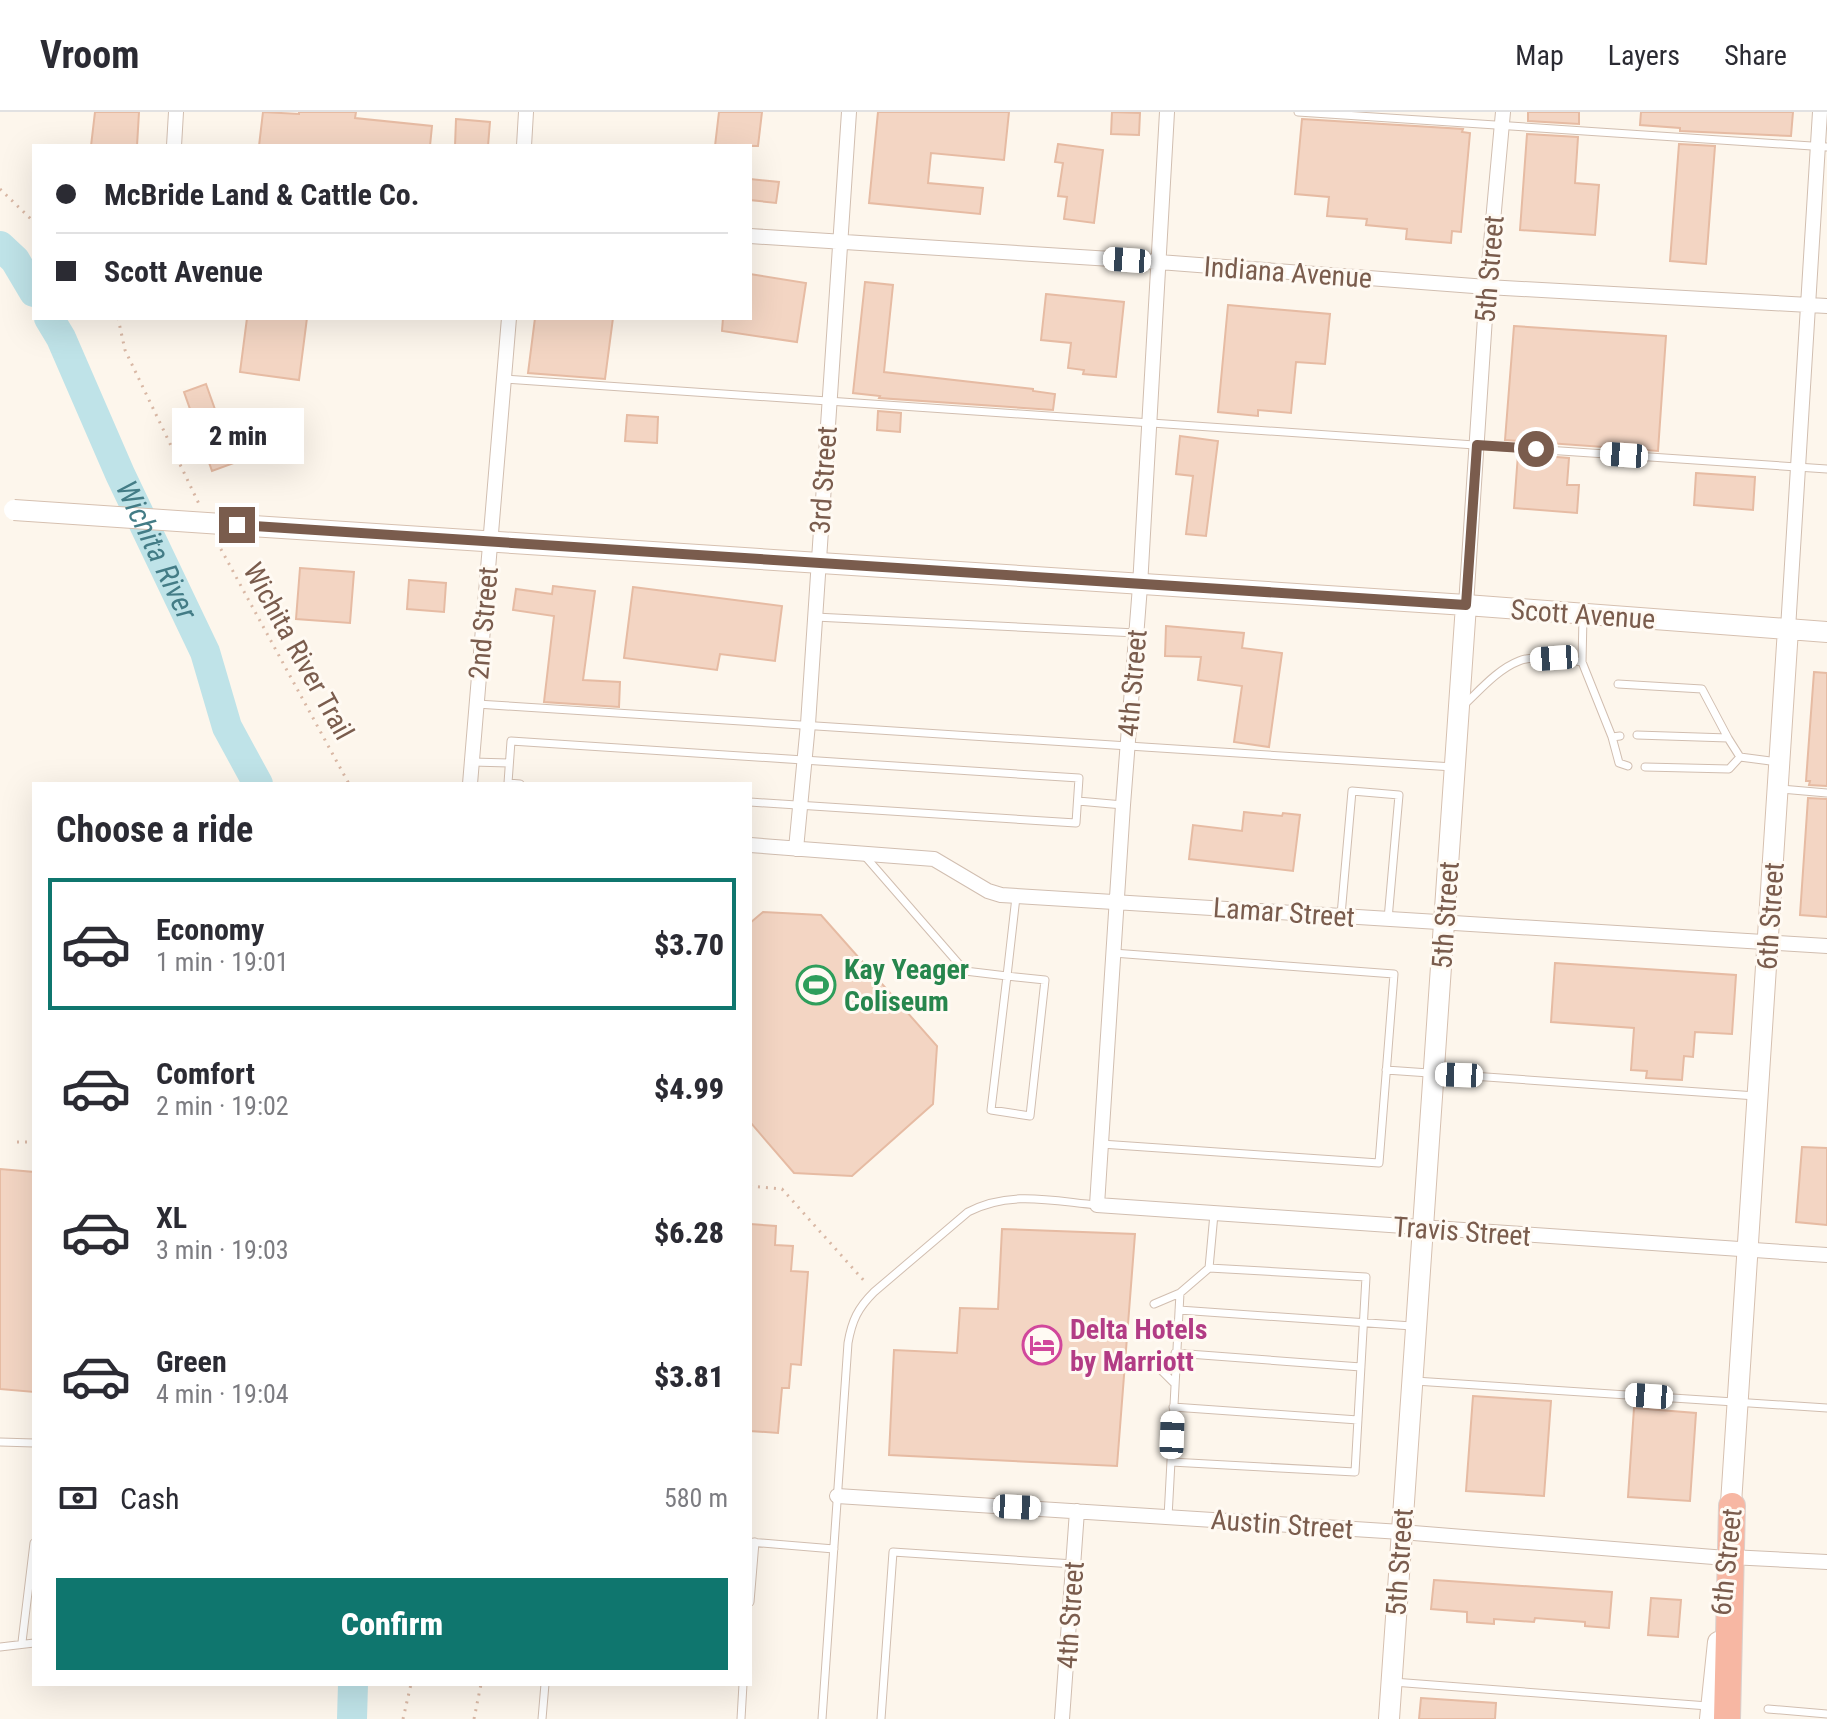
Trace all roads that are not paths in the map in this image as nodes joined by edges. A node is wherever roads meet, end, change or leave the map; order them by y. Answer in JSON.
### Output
{"nodes":[{"id":1,"x":176,"y":112,"type":"edge"},
{"id":2,"x":526,"y":112,"type":"edge"},
{"id":3,"x":849,"y":112,"type":"edge"},
{"id":4,"x":1167,"y":112,"type":"edge"},
{"id":5,"x":1298,"y":112,"type":"edge"},
{"id":6,"x":1820,"y":112,"type":"edge"},
{"id":7,"x":1502,"y":119,"type":"edge"},
{"id":8,"x":174,"y":144,"type":"edge"},
{"id":9,"x":524,"y":144,"type":"edge"},
{"id":10,"x":1823,"y":146,"type":"edge"},
{"id":11,"x":752,"y":236,"type":"edge"},
{"id":12,"x":840,"y":242,"type":"junction"},
{"id":13,"x":1159,"y":262,"type":"junction"},
{"id":14,"x":1487,"y":287,"type":"junction"},
{"id":15,"x":1808,"y":305,"type":"junction"},
{"id":16,"x":1827,"y":306,"type":"edge"},
{"id":17,"x":509,"y":320,"type":"edge"},
{"id":18,"x":504,"y":379,"type":"junction"},
{"id":19,"x":829,"y":401,"type":"junction"},
{"id":20,"x":1149,"y":423,"type":"junction"},
{"id":21,"x":1477,"y":445,"type":"junction"},
{"id":22,"x":1800,"y":467,"type":"junction"},
{"id":23,"x":1827,"y":469,"type":"edge"},
{"id":24,"x":7,"y":509,"type":"edge"},
{"id":25,"x":490,"y":543,"type":"junction"},
{"id":26,"x":818,"y":563,"type":"junction"},
{"id":27,"x":1140,"y":586,"type":"junction"},
{"id":28,"x":1466,"y":605,"type":"junction"},
{"id":29,"x":1583,"y":614,"type":"junction"},
{"id":30,"x":815,"y":617,"type":"junction"},
{"id":31,"x":1788,"y":629,"type":"junction"},
{"id":32,"x":1827,"y":632,"type":"edge"},
{"id":33,"x":1136,"y":633,"type":"junction"},
{"id":34,"x":1582,"y":662,"type":"junction"},
{"id":35,"x":1618,"y":684,"type":"dead end"},
{"id":36,"x":1603,"y":686,"type":"dead end"},
{"id":37,"x":1593,"y":688,"type":"junction"},
{"id":38,"x":477,"y":704,"type":"junction"},
{"id":39,"x":1460,"y":709,"type":"junction"},
{"id":40,"x":808,"y":724,"type":"junction"},
{"id":41,"x":1637,"y":735,"type":"dead end"},
{"id":42,"x":1728,"y":738,"type":"junction"},
{"id":43,"x":1127,"y":747,"type":"junction"},
{"id":44,"x":1740,"y":757,"type":"junction"},
{"id":45,"x":805,"y":759,"type":"junction"},
{"id":46,"x":472,"y":762,"type":"junction"},
{"id":47,"x":1780,"y":762,"type":"junction"},
{"id":48,"x":509,"y":763,"type":"junction"},
{"id":49,"x":1628,"y":766,"type":"dead end"},
{"id":50,"x":1456,"y":767,"type":"junction"},
{"id":51,"x":1645,"y":767,"type":"dead end"},
{"id":52,"x":470,"y":782,"type":"edge"},
{"id":53,"x":508,"y":782,"type":"edge"},
{"id":54,"x":1779,"y":789,"type":"junction"},
{"id":55,"x":1827,"y":793,"type":"edge"},
{"id":56,"x":1078,"y":801,"type":"junction"},
{"id":57,"x":752,"y":802,"type":"edge"},
{"id":58,"x":1123,"y":805,"type":"junction"},
{"id":59,"x":800,"y":806,"type":"junction"},
{"id":60,"x":752,"y":845,"type":"edge"},
{"id":61,"x":796,"y":849,"type":"junction"},
{"id":62,"x":862,"y":853,"type":"junction"},
{"id":63,"x":1016,"y":896,"type":"junction"},
{"id":64,"x":1116,"y":900,"type":"junction"},
{"id":65,"x":1341,"y":915,"type":"junction"},
{"id":66,"x":1388,"y":919,"type":"junction"},
{"id":67,"x":1444,"y":922,"type":"junction"},
{"id":68,"x":1769,"y":943,"type":"junction"},
{"id":69,"x":1827,"y":946,"type":"edge"},
{"id":70,"x":1113,"y":953,"type":"junction"},
{"id":71,"x":1007,"y":976,"type":"junction"},
{"id":72,"x":1386,"y":1070,"type":"junction"},
{"id":73,"x":1434,"y":1074,"type":"junction"},
{"id":74,"x":1758,"y":1096,"type":"junction"},
{"id":75,"x":1101,"y":1144,"type":"junction"},
{"id":76,"x":1097,"y":1205,"type":"junction"},
{"id":77,"x":1214,"y":1214,"type":"junction"},
{"id":78,"x":1424,"y":1228,"type":"junction"},
{"id":79,"x":1747,"y":1251,"type":"junction"},
{"id":80,"x":1827,"y":1255,"type":"edge"},
{"id":81,"x":1209,"y":1268,"type":"junction"},
{"id":82,"x":1180,"y":1293,"type":"junction"},
{"id":83,"x":1154,"y":1304,"type":"dead end"},
{"id":84,"x":1179,"y":1310,"type":"junction"},
{"id":85,"x":1364,"y":1321,"type":"junction"},
{"id":86,"x":1416,"y":1326,"type":"junction"},
{"id":87,"x":1175,"y":1353,"type":"junction"},
{"id":88,"x":1150,"y":1359,"type":"dead end"},
{"id":89,"x":1361,"y":1367,"type":"junction"},
{"id":90,"x":1413,"y":1380,"type":"junction"},
{"id":91,"x":1174,"y":1383,"type":"junction"},
{"id":92,"x":1739,"y":1402,"type":"junction"},
{"id":93,"x":1173,"y":1407,"type":"junction"},
{"id":94,"x":1827,"y":1408,"type":"edge"},
{"id":95,"x":1358,"y":1420,"type":"junction"},
{"id":96,"x":0,"y":1442,"type":"edge"},
{"id":97,"x":32,"y":1443,"type":"edge"},
{"id":98,"x":1171,"y":1462,"type":"junction"},
{"id":99,"x":837,"y":1496,"type":"junction"},
{"id":100,"x":1732,"y":1506,"type":"joint"},
{"id":101,"x":1077,"y":1511,"type":"junction"},
{"id":102,"x":1168,"y":1517,"type":"junction"},
{"id":103,"x":1401,"y":1532,"type":"junction"},
{"id":104,"x":752,"y":1542,"type":"edge"},
{"id":105,"x":834,"y":1549,"type":"junction"},
{"id":106,"x":1728,"y":1558,"type":"junction"},
{"id":107,"x":32,"y":1560,"type":"edge"},
{"id":108,"x":1827,"y":1562,"type":"edge"},
{"id":109,"x":1074,"y":1564,"type":"junction"},
{"id":110,"x":22,"y":1642,"type":"junction"},
{"id":111,"x":32,"y":1643,"type":"edge"},
{"id":112,"x":0,"y":1647,"type":"edge"},
{"id":113,"x":1391,"y":1682,"type":"junction"},
{"id":114,"x":545,"y":1686,"type":"edge"},
{"id":115,"x":743,"y":1686,"type":"edge"},
{"id":116,"x":1768,"y":1709,"type":"dead end"},
{"id":117,"x":1827,"y":1714,"type":"edge"},
{"id":118,"x":1716,"y":1715,"type":"edge"},
{"id":119,"x":542,"y":1719,"type":"edge"},
{"id":120,"x":741,"y":1719,"type":"edge"},
{"id":121,"x":822,"y":1719,"type":"edge"},
{"id":122,"x":881,"y":1719,"type":"edge"},
{"id":123,"x":1062,"y":1719,"type":"edge"},
{"id":124,"x":1389,"y":1719,"type":"edge"}],
"edges":[{"from":1,"to":8,"type":"street"},
{"from":2,"to":9,"type":"street"},
{"from":3,"to":12,"type":"street","name":"3rd Street"},
{"from":4,"to":13,"type":"street","name":"4th Street"},
{"from":5,"to":7,"type":"lane"},
{"from":6,"to":10,"type":"street","name":"6th Street"},
{"from":7,"to":10,"type":"lane"},
{"from":7,"to":14,"type":"street","name":"5th Street"},
{"from":10,"to":15,"type":"street","name":"6th Street"},
{"from":11,"to":12,"type":"street","name":"Indiana Avenue"},
{"from":12,"to":13,"type":"street","name":"Indiana Avenue"},
{"from":12,"to":19,"type":"street","name":"3rd Street"},
{"from":13,"to":14,"type":"street","name":"Indiana Avenue"},
{"from":13,"to":20,"type":"street","name":"4th Street"},
{"from":14,"to":15,"type":"street","name":"Indiana Avenue"},
{"from":14,"to":21,"type":"street","name":"5th Street"},
{"from":15,"to":16,"type":"street","name":"Indiana Avenue"},
{"from":15,"to":22,"type":"street","name":"6th Street"},
{"from":17,"to":18,"type":"street","name":"2nd Street"},
{"from":18,"to":19,"type":"lane"},
{"from":18,"to":25,"type":"street","name":"2nd Street"},
{"from":19,"to":20,"type":"lane"},
{"from":19,"to":26,"type":"street","name":"3rd Street"},
{"from":20,"to":21,"type":"lane"},
{"from":20,"to":27,"type":"street","name":"4th Street"},
{"from":21,"to":22,"type":"lane"},
{"from":21,"to":28,"type":"street","name":"5th Street"},
{"from":22,"to":23,"type":"lane"},
{"from":22,"to":31,"type":"street","name":"6th Street"},
{"from":24,"to":25,"type":"main road","name":"Scott Avenue","bridge":true},
{"from":25,"to":26,"type":"main road","name":"Scott Avenue"},
{"from":25,"to":38,"type":"street","name":"2nd Street"},
{"from":26,"to":27,"type":"main road","name":"Scott Avenue"},
{"from":26,"to":30,"type":"street","name":"3rd Street"},
{"from":27,"to":28,"type":"main road","name":"Scott Avenue"},
{"from":27,"to":33,"type":"street","name":"4th Street"},
{"from":28,"to":29,"type":"main road","name":"Scott Avenue"},
{"from":28,"to":39,"type":"main road","name":"5th Street"},
{"from":29,"to":31,"type":"main road","name":"Scott Avenue"},
{"from":29,"to":34,"type":"lane"},
{"from":30,"to":33,"type":"lane"},
{"from":30,"to":40,"type":"street","name":"3rd Street"},
{"from":31,"to":32,"type":"main road","name":"Scott Avenue"},
{"from":31,"to":47,"type":"main road","name":"6th Street"},
{"from":33,"to":43,"type":"street","name":"4th Street"},
{"from":34,"to":37,"type":"lane"},
{"from":34,"to":39,"type":"lane"},
{"from":35,"to":42,"type":"lane"},
{"from":36,"to":37,"type":"lane"},
{"from":37,"to":49,"type":"lane"},
{"from":38,"to":40,"type":"lane"},
{"from":38,"to":46,"type":"street","name":"2nd Street"},
{"from":39,"to":50,"type":"main road","name":"5th Street"},
{"from":40,"to":43,"type":"lane"},
{"from":40,"to":45,"type":"street","name":"3rd Street"},
{"from":41,"to":42,"type":"lane"},
{"from":42,"to":44,"type":"lane"},
{"from":43,"to":50,"type":"lane"},
{"from":43,"to":58,"type":"street","name":"4th Street"},
{"from":44,"to":47,"type":"lane"},
{"from":44,"to":51,"type":"lane"},
{"from":45,"to":48,"type":"lane"},
{"from":45,"to":56,"type":"lane"},
{"from":45,"to":59,"type":"street","name":"3rd Street"},
{"from":46,"to":48,"type":"lane"},
{"from":46,"to":52,"type":"street","name":"2nd Street"},
{"from":47,"to":54,"type":"main road","name":"6th Street"},
{"from":48,"to":53,"type":"lane"},
{"from":50,"to":67,"type":"main road","name":"5th Street"},
{"from":54,"to":55,"type":"lane"},
{"from":54,"to":68,"type":"main road","name":"6th Street"},
{"from":56,"to":58,"type":"lane"},
{"from":56,"to":59,"type":"lane"},
{"from":57,"to":59,"type":"lane"},
{"from":58,"to":64,"type":"street","name":"4th Street"},
{"from":59,"to":61,"type":"street","name":"3rd Street"},
{"from":60,"to":61,"type":"street","name":"Lamar Street"},
{"from":61,"to":62,"type":"street","name":"Lamar Street"},
{"from":62,"to":63,"type":"street","name":"Lamar Street"},
{"from":62,"to":71,"type":"lane"},
{"from":63,"to":64,"type":"street","name":"Lamar Street"},
{"from":63,"to":71,"type":"lane"},
{"from":64,"to":65,"type":"street","name":"Lamar Street"},
{"from":64,"to":70,"type":"street","name":"4th Street"},
{"from":65,"to":66,"type":"street","name":"Lamar Street"},
{"from":65,"to":66,"type":"lane"},
{"from":66,"to":67,"type":"street","name":"Lamar Street"},
{"from":67,"to":68,"type":"street","name":"Lamar Street"},
{"from":67,"to":73,"type":"main road","name":"5th Street"},
{"from":68,"to":69,"type":"street","name":"Lamar Street"},
{"from":68,"to":74,"type":"main road","name":"6th Street"},
{"from":70,"to":72,"type":"lane"},
{"from":70,"to":75,"type":"street","name":"4th Street"},
{"from":71,"to":71,"type":"lane"},
{"from":72,"to":73,"type":"lane"},
{"from":72,"to":75,"type":"lane"},
{"from":73,"to":74,"type":"lane"},
{"from":73,"to":78,"type":"main road","name":"5th Street"},
{"from":74,"to":79,"type":"main road","name":"6th Street"},
{"from":75,"to":76,"type":"street","name":"4th Street"},
{"from":76,"to":77,"type":"street","name":"Travis Street"},
{"from":76,"to":99,"type":"lane"},
{"from":77,"to":78,"type":"street","name":"Travis Street"},
{"from":77,"to":81,"type":"lane"},
{"from":78,"to":79,"type":"street","name":"Travis Street"},
{"from":78,"to":86,"type":"main road","name":"5th Street"},
{"from":79,"to":80,"type":"street","name":"Travis Street"},
{"from":79,"to":92,"type":"main road","name":"6th Street"},
{"from":81,"to":82,"type":"lane"},
{"from":81,"to":85,"type":"lane"},
{"from":82,"to":83,"type":"lane"},
{"from":82,"to":84,"type":"lane"},
{"from":84,"to":85,"type":"lane"},
{"from":84,"to":87,"type":"lane"},
{"from":85,"to":86,"type":"lane"},
{"from":85,"to":89,"type":"lane"},
{"from":86,"to":90,"type":"main road","name":"5th Street"},
{"from":87,"to":89,"type":"lane"},
{"from":87,"to":91,"type":"lane"},
{"from":88,"to":91,"type":"lane"},
{"from":89,"to":95,"type":"lane"},
{"from":90,"to":92,"type":"lane"},
{"from":90,"to":103,"type":"main road","name":"5th Street"},
{"from":91,"to":93,"type":"lane"},
{"from":92,"to":94,"type":"lane"},
{"from":92,"to":100,"type":"main road","name":"6th Street"},
{"from":93,"to":95,"type":"lane"},
{"from":93,"to":98,"type":"lane"},
{"from":95,"to":98,"type":"lane"},
{"from":96,"to":97,"type":"lane"},
{"from":98,"to":102,"type":"lane"},
{"from":99,"to":101,"type":"street","name":"Austin Street"},
{"from":99,"to":105,"type":"lane"},
{"from":100,"to":106,"type":"highway"},
{"from":101,"to":102,"type":"street","name":"Austin Street"},
{"from":101,"to":109,"type":"street","name":"4th Street"},
{"from":102,"to":103,"type":"street","name":"Austin Street"},
{"from":103,"to":106,"type":"street","name":"Austin Street"},
{"from":103,"to":113,"type":"main road","name":"5th Street"},
{"from":104,"to":105,"type":"lane"},
{"from":105,"to":121,"type":"lane"},
{"from":106,"to":108,"type":"street","name":"Austin Street"},
{"from":106,"to":118,"type":"highway"},
{"from":107,"to":110,"type":"lane"},
{"from":109,"to":122,"type":"lane"},
{"from":109,"to":123,"type":"street","name":"4th Street"},
{"from":110,"to":111,"type":"lane"},
{"from":110,"to":112,"type":"lane"},
{"from":113,"to":118,"type":"lane"},
{"from":113,"to":124,"type":"main road","name":"5th Street"},
{"from":114,"to":119,"type":"lane"},
{"from":115,"to":120,"type":"lane"},
{"from":116,"to":117,"type":"lane"}]}
